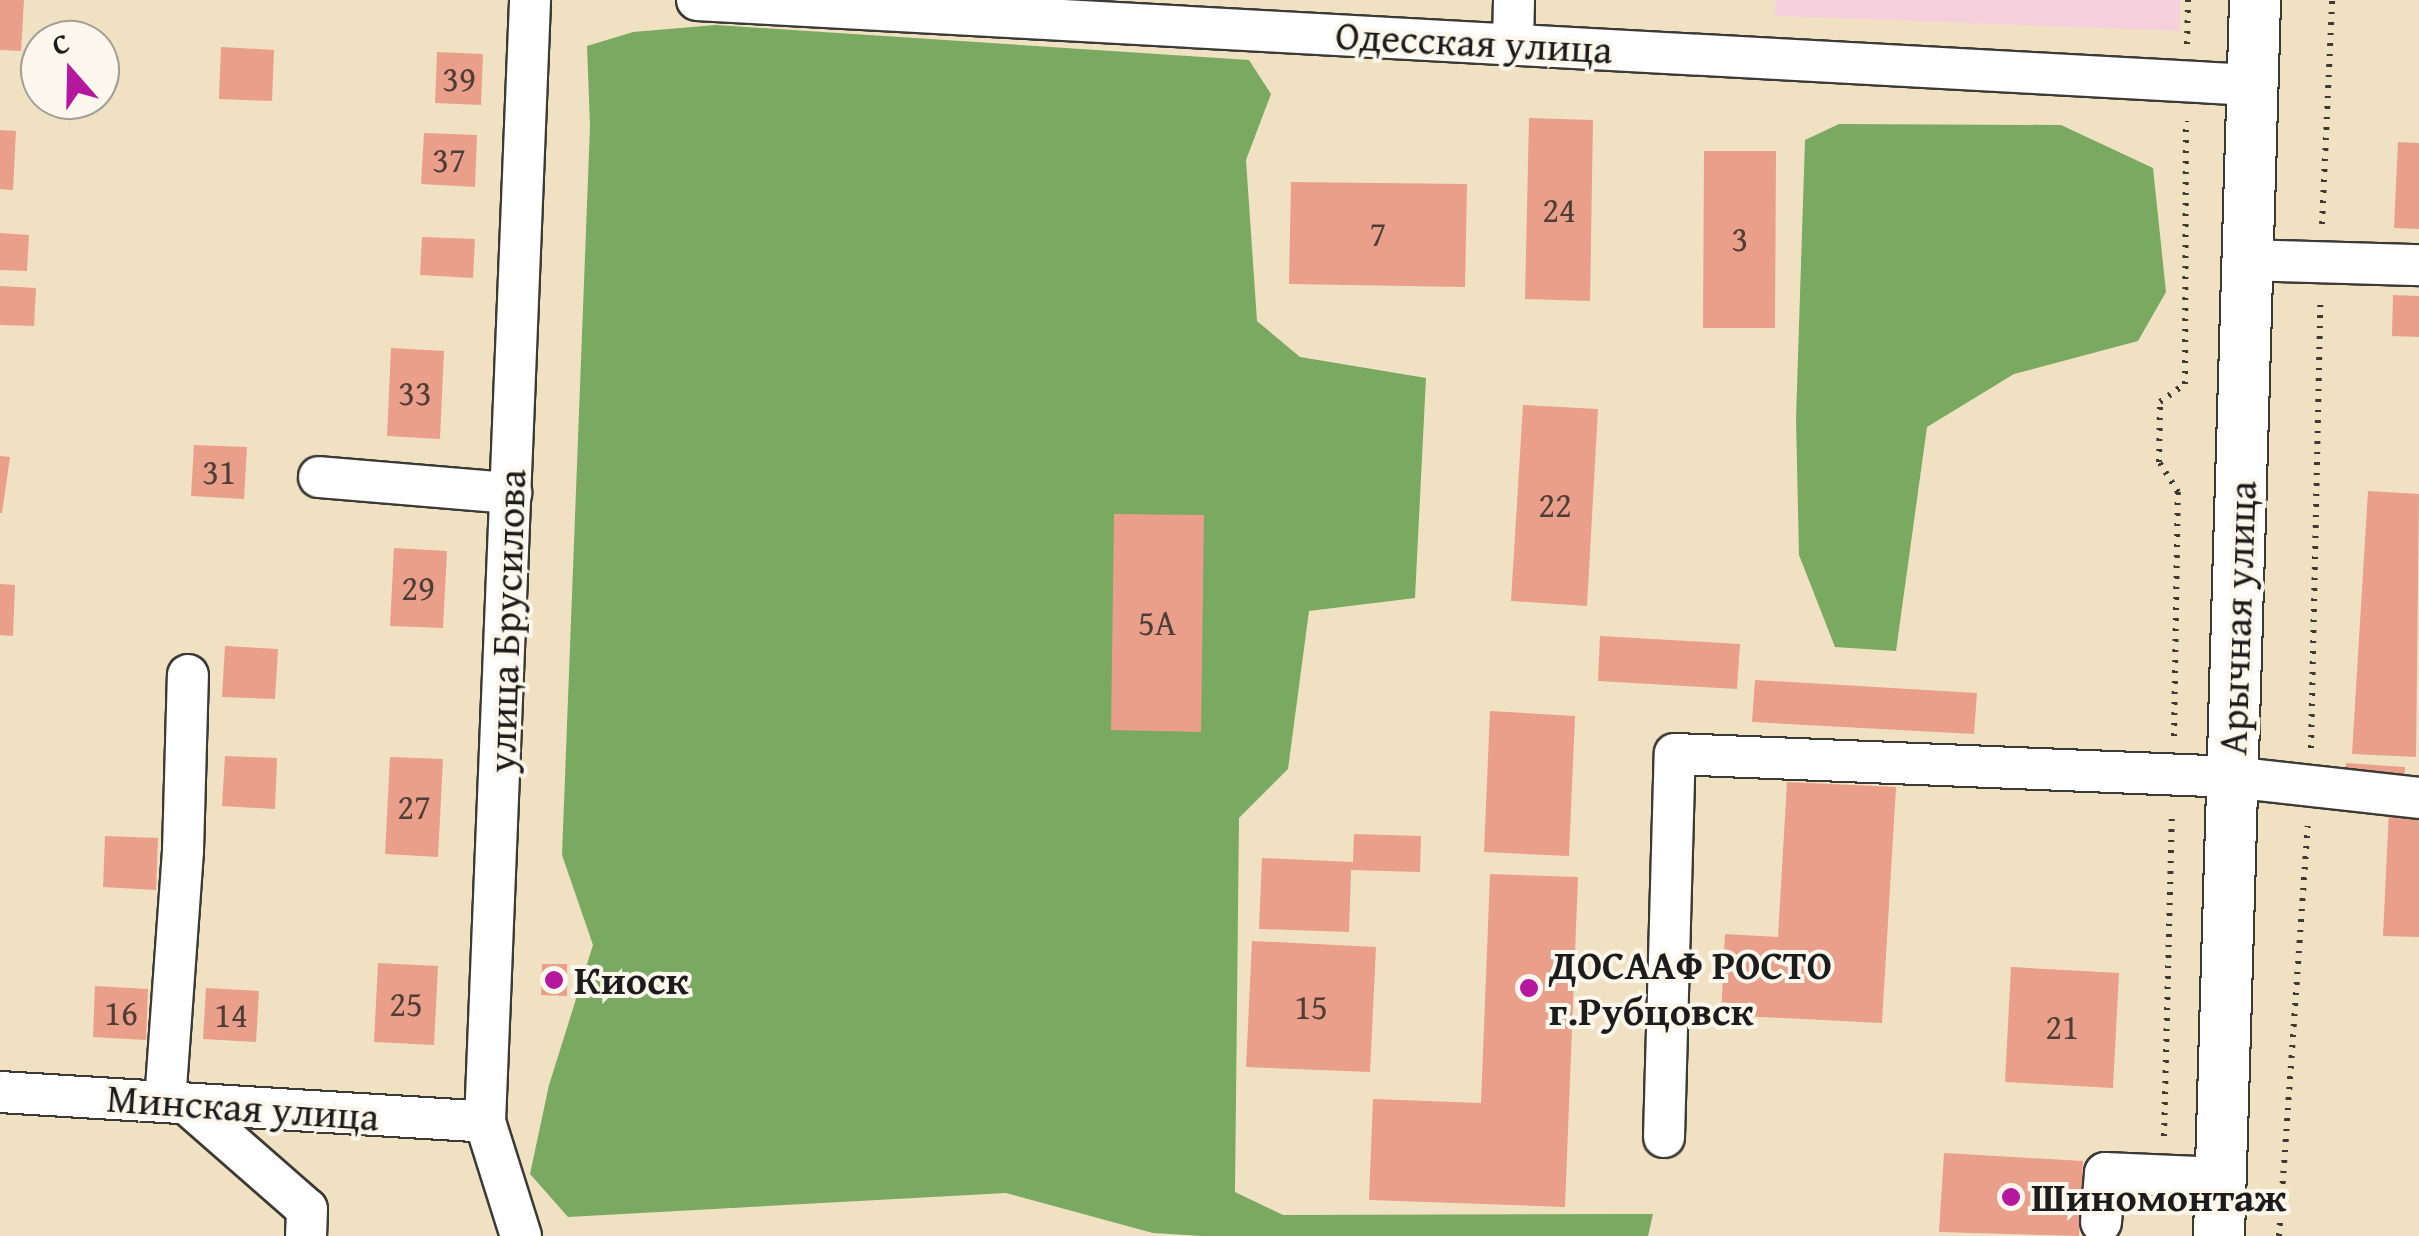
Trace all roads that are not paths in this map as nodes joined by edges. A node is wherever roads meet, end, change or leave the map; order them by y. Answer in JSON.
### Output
{"nodes":[{"id":1,"x":530,"y":0,"type":"edge"},
{"id":2,"x":697,"y":0,"type":"edge"},
{"id":3,"x":1514,"y":0,"type":"edge"},
{"id":4,"x":2255,"y":0,"type":"edge"},
{"id":5,"x":1513,"y":44,"type":"junction"},
{"id":6,"x":2252,"y":85,"type":"junction"},
{"id":7,"x":2247,"y":260,"type":"junction"},
{"id":8,"x":2419,"y":264,"type":"edge"},
{"id":9,"x":320,"y":477,"type":"dead end"},
{"id":10,"x":511,"y":493,"type":"junction"},
{"id":11,"x":188,"y":675,"type":"dead end"},
{"id":12,"x":2232,"y":777,"type":"junction"},
{"id":13,"x":2419,"y":798,"type":"edge"},
{"id":14,"x":0,"y":1092,"type":"edge"},
{"id":15,"x":176,"y":1103,"type":"junction"},
{"id":16,"x":485,"y":1122,"type":"junction"},
{"id":17,"x":1664,"y":1136,"type":"dead end"},
{"id":18,"x":2220,"y":1178,"type":"junction"},
{"id":19,"x":2102,"y":1222,"type":"dead end"},
{"id":20,"x":306,"y":1236,"type":"edge"},
{"id":21,"x":521,"y":1236,"type":"edge"},
{"id":22,"x":2219,"y":1236,"type":"edge"}],
"edges":[{"from":1,"to":10,"type":"street","name":"улица Брусилова"},
{"from":2,"to":5,"type":"street","name":"Одесская улица"},
{"from":3,"to":5,"type":"street"},
{"from":4,"to":6,"type":"main road","name":"Арычная улица"},
{"from":5,"to":6,"type":"street","name":"Одесская улица"},
{"from":6,"to":7,"type":"main road","name":"Арычная улица"},
{"from":7,"to":8,"type":"street"},
{"from":7,"to":12,"type":"main road","name":"Арычная улица"},
{"from":9,"to":10,"type":"street"},
{"from":10,"to":16,"type":"street","name":"улица Брусилова"},
{"from":11,"to":15,"type":"street"},
{"from":12,"to":13,"type":"street"},
{"from":12,"to":17,"type":"street"},
{"from":12,"to":18,"type":"main road","name":"Арычная улица"},
{"from":14,"to":15,"type":"street","name":"Минская улица"},
{"from":15,"to":16,"type":"street","name":"Минская улица"},
{"from":15,"to":20,"type":"street"},
{"from":16,"to":21,"type":"street","name":"улица Брусилова"},
{"from":18,"to":19,"type":"street"},
{"from":18,"to":22,"type":"main road","name":"Арычная улица"}]}
